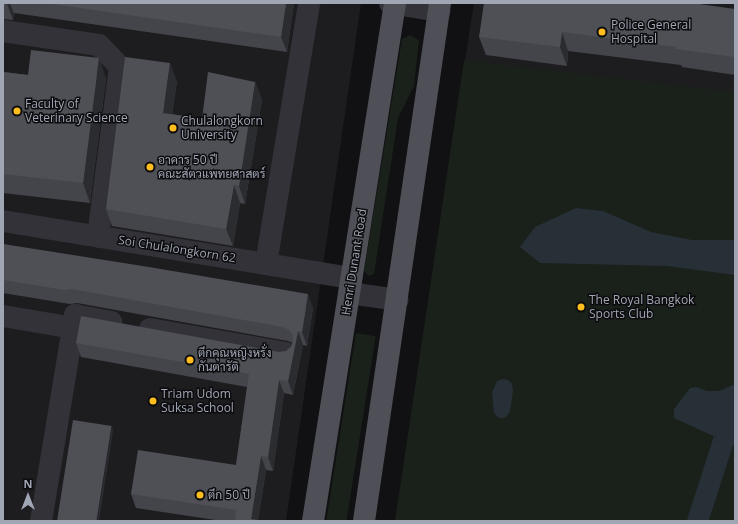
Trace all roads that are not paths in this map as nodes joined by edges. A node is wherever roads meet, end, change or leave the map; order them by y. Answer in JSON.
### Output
{"nodes":[{"id":1,"x":309,"y":3,"type":"edge"},
{"id":2,"x":393,"y":3,"type":"edge"},
{"id":3,"x":440,"y":7,"type":"edge"},
{"id":4,"x":3,"y":31,"type":"edge"},
{"id":5,"x":3,"y":221,"type":"edge"},
{"id":6,"x":98,"y":237,"type":"junction"},
{"id":7,"x":266,"y":264,"type":"junction"},
{"id":8,"x":350,"y":285,"type":"junction"},
{"id":9,"x":398,"y":300,"type":"junction"},
{"id":10,"x":3,"y":316,"type":"edge"},
{"id":11,"x":72,"y":328,"type":"junction"},
{"id":12,"x":286,"y":352,"type":"edge"},
{"id":13,"x":41,"y":521,"type":"edge"},
{"id":14,"x":313,"y":521,"type":"edge"},
{"id":15,"x":364,"y":521,"type":"edge"}],
"edges":[{"from":1,"to":7,"type":"street"},
{"from":2,"to":3,"type":"street"},
{"from":2,"to":8,"type":"main road","name":"Henri Dunant Road"},
{"from":3,"to":9,"type":"main road"},
{"from":4,"to":6,"type":"street"},
{"from":5,"to":6,"type":"street","name":"Soi Chulalongkorn 62"},
{"from":6,"to":7,"type":"street","name":"Soi Chulalongkorn 62"},
{"from":7,"to":8,"type":"street","name":"Soi Chulalongkorn 62"},
{"from":8,"to":9,"type":"street","name":"Soi Chulalongkorn 62"},
{"from":8,"to":14,"type":"main road","name":"Henri Dunant Road"},
{"from":9,"to":15,"type":"main road"},
{"from":10,"to":11,"type":"street"},
{"from":11,"to":12,"type":"street"},
{"from":11,"to":13,"type":"street"}]}
